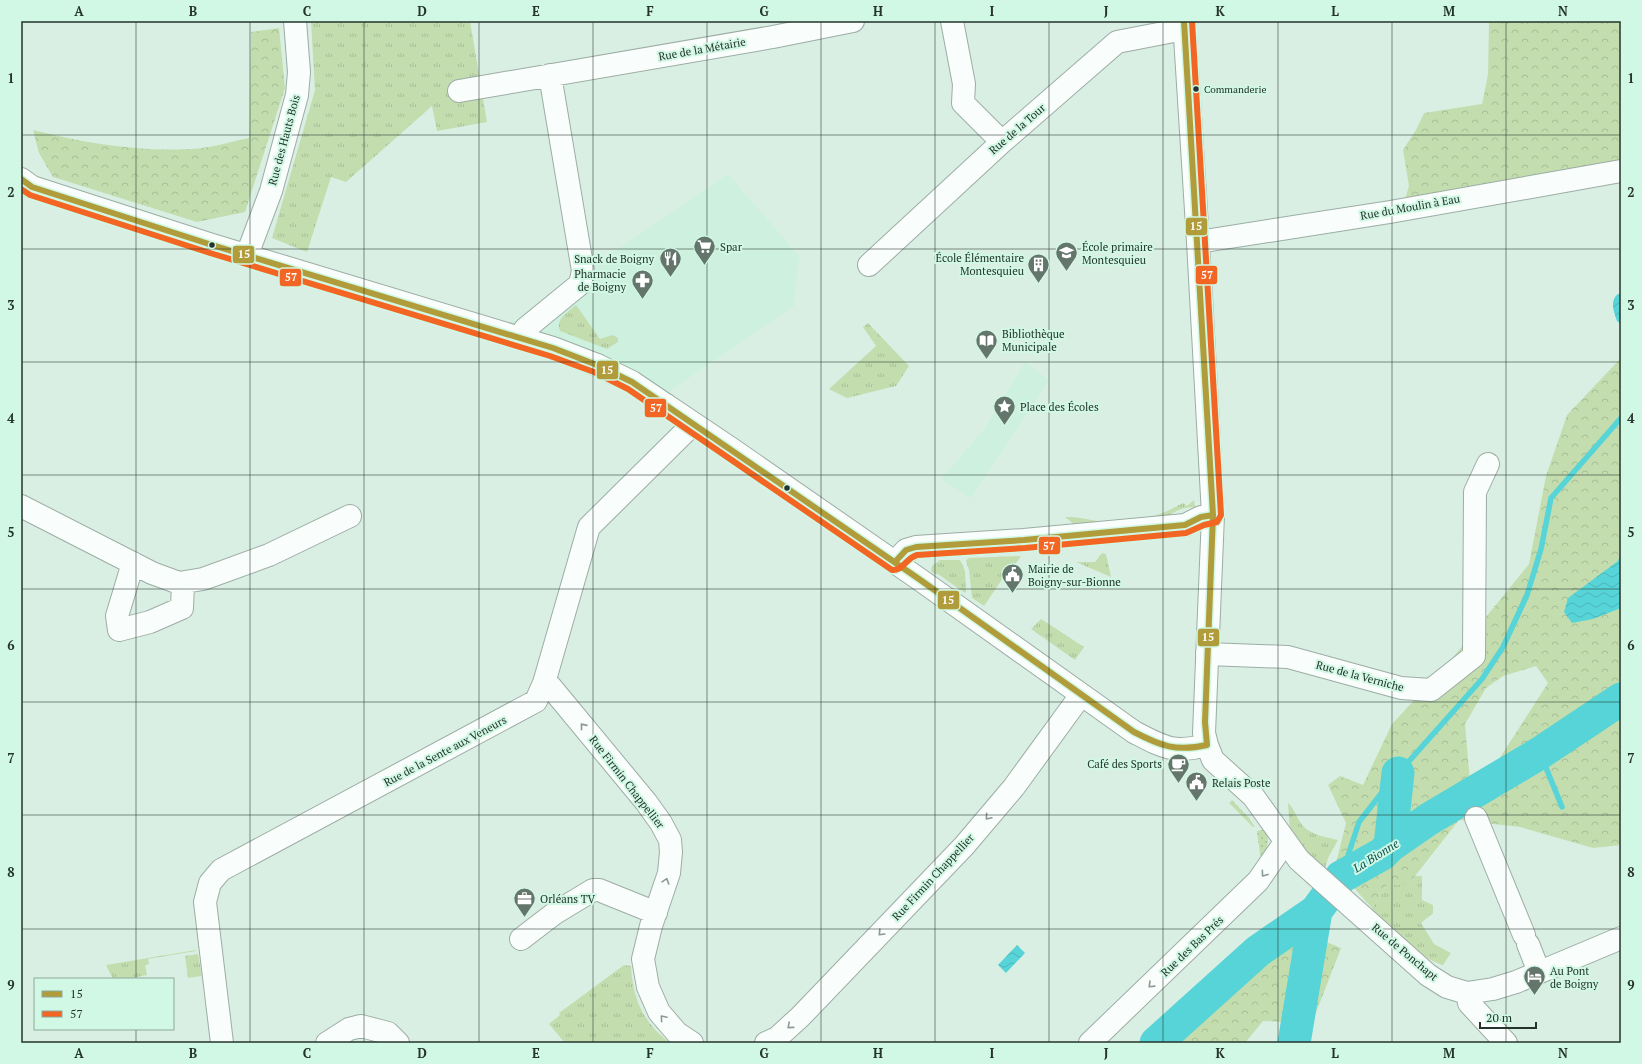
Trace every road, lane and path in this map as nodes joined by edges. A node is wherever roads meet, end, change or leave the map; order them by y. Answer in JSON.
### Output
{"nodes":[{"id":1,"x":295,"y":21,"type":"edge"},
{"id":2,"x":853,"y":21,"type":"edge"},
{"id":3,"x":952,"y":21,"type":"edge"},
{"id":4,"x":1184,"y":25,"type":"edge"},
{"id":5,"x":550,"y":75,"type":"junction"},
{"id":6,"x":459,"y":92,"type":"dead end"},
{"id":7,"x":1002,"y":142,"type":"junction"},
{"id":8,"x":1621,"y":170,"type":"edge"},
{"id":9,"x":21,"y":180,"type":"edge"},
{"id":10,"x":1198,"y":242,"type":"junction"},
{"id":11,"x":247,"y":255,"type":"junction"},
{"id":12,"x":869,"y":265,"type":"dead end"},
{"id":13,"x":522,"y":338,"type":"junction"},
{"id":14,"x":693,"y":424,"type":"junction"},
{"id":15,"x":1488,"y":464,"type":"dead end"},
{"id":16,"x":21,"y":506,"type":"edge"},
{"id":17,"x":1213,"y":515,"type":"junction"},
{"id":18,"x":350,"y":516,"type":"dead end"},
{"id":19,"x":895,"y":562,"type":"junction"},
{"id":20,"x":133,"y":563,"type":"junction"},
{"id":21,"x":183,"y":583,"type":"junction"},
{"id":22,"x":1207,"y":654,"type":"junction"},
{"id":23,"x":544,"y":683,"type":"junction"},
{"id":24,"x":1081,"y":695,"type":"junction"},
{"id":25,"x":1207,"y":745,"type":"junction"},
{"id":26,"x":1476,"y":818,"type":"dead end"},
{"id":27,"x":1285,"y":842,"type":"junction"},
{"id":28,"x":656,"y":913,"type":"junction"},
{"id":29,"x":1621,"y":938,"type":"edge"},
{"id":30,"x":521,"y":940,"type":"dead end"},
{"id":31,"x":1539,"y":972,"type":"junction"},
{"id":32,"x":1467,"y":993,"type":"junction"},
{"id":33,"x":222,"y":1043,"type":"edge"},
{"id":34,"x":327,"y":1043,"type":"edge"},
{"id":35,"x":398,"y":1043,"type":"edge"},
{"id":36,"x":692,"y":1043,"type":"edge"},
{"id":37,"x":766,"y":1043,"type":"edge"},
{"id":38,"x":1090,"y":1043,"type":"edge"},
{"id":39,"x":1506,"y":1043,"type":"edge"}],
"edges":[{"from":1,"to":11,"type":"street","name":"Rue des Hauts Bois"},
{"from":2,"to":5,"type":"street","name":"Rue de la Métairie"},
{"from":3,"to":7,"type":"street"},
{"from":4,"to":7,"type":"street","name":"Rue de la Tour"},
{"from":4,"to":10,"type":"street","name":"Rue de Ponchapt"},
{"from":5,"to":6,"type":"street","name":"Rue de la Métairie"},
{"from":5,"to":13,"type":"street"},
{"from":7,"to":12,"type":"street","name":"Rue de la Tour"},
{"from":8,"to":10,"type":"street","name":"Rue du Moulin à Eau"},
{"from":9,"to":11,"type":"street"},
{"from":10,"to":17,"type":"street","name":"Rue de Ponchapt"},
{"from":11,"to":13,"type":"street"},
{"from":13,"to":14,"type":"street"},
{"from":14,"to":19,"type":"street"},
{"from":14,"to":23,"type":"street","name":"Rue de la Sente aux Veneurs"},
{"from":15,"to":22,"type":"street","name":"Rue de la Verniche"},
{"from":16,"to":20,"type":"street"},
{"from":17,"to":19,"type":"street"},
{"from":17,"to":22,"type":"street","name":"Rue de Ponchapt"},
{"from":18,"to":21,"type":"street"},
{"from":19,"to":24,"type":"street"},
{"from":20,"to":21,"type":"street"},
{"from":20,"to":21,"type":"street"},
{"from":22,"to":25,"type":"street","name":"Rue de Ponchapt"},
{"from":28,"to":23,"type":"street","name":"Rue Firmin Chappellier","one_way":true},
{"from":23,"to":33,"type":"street","name":"Rue de la Sente aux Veneurs"},
{"from":24,"to":25,"type":"street"},
{"from":24,"to":37,"type":"street","name":"Rue Firmin Chappellier","one_way":true},
{"from":25,"to":27,"type":"street","name":"Rue de Ponchapt"},
{"from":26,"to":31,"type":"street"},
{"from":27,"to":32,"type":"street","name":"Rue de Ponchapt"},
{"from":27,"to":38,"type":"street","name":"Rue des Bas Prés","one_way":true},
{"from":28,"to":30,"type":"street"},
{"from":36,"to":28,"type":"street","name":"Rue Firmin Chappellier","one_way":true},
{"from":29,"to":31,"type":"street","name":"Rue de Ponchapt"},
{"from":31,"to":32,"type":"street","name":"Rue de Ponchapt"},
{"from":32,"to":39,"type":"street"},
{"from":34,"to":35,"type":"street"}]}
